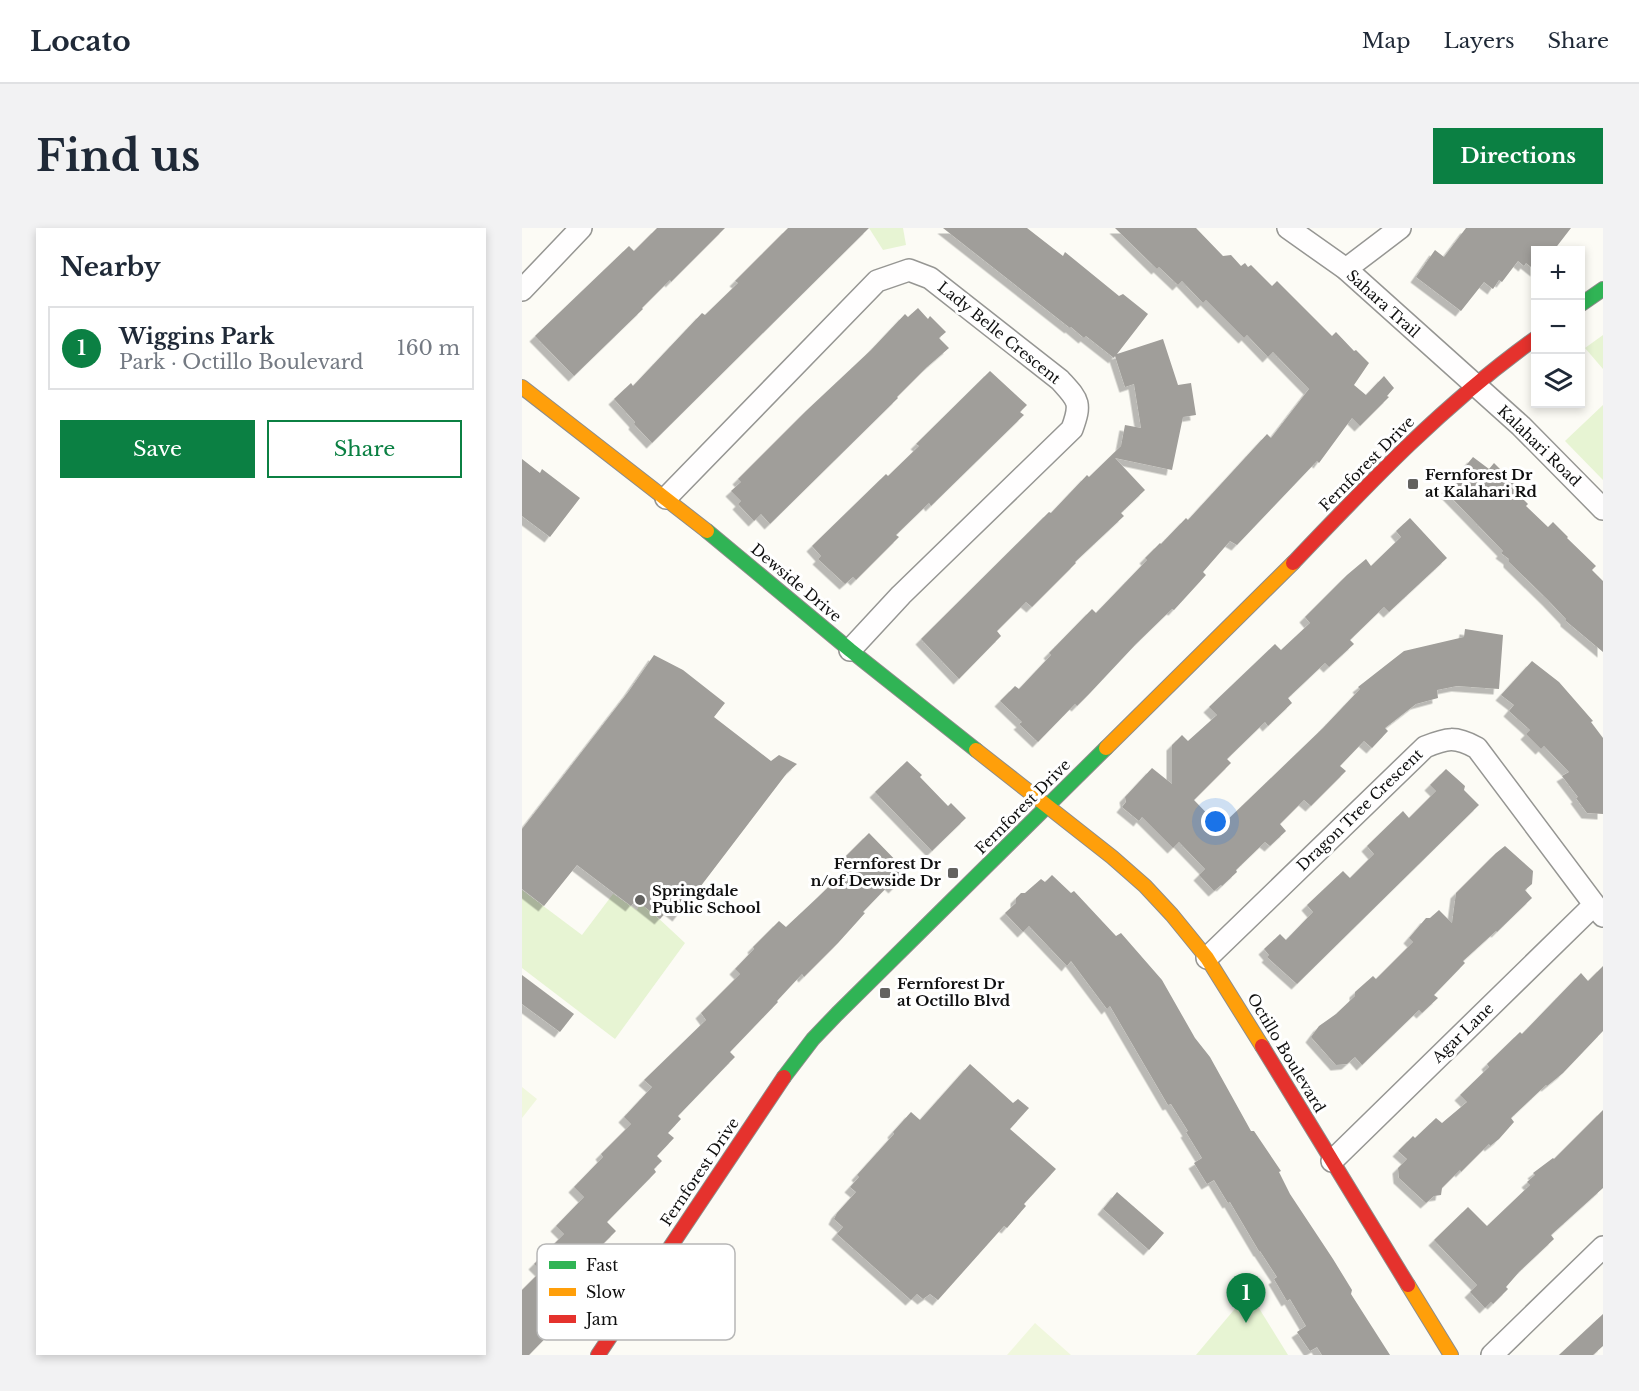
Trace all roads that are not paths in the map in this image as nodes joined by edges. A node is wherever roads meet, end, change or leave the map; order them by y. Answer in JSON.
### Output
{"nodes":[{"id":1,"x":581,"y":228,"type":"edge"},
{"id":2,"x":1288,"y":228,"type":"edge"},
{"id":3,"x":1400,"y":228,"type":"edge"},
{"id":4,"x":1346,"y":269,"type":"junction"},
{"id":5,"x":1603,"y":289,"type":"edge"},
{"id":6,"x":522,"y":290,"type":"edge"},
{"id":7,"x":1585,"y":302,"type":"edge"},
{"id":8,"x":1531,"y":342,"type":"edge"},
{"id":9,"x":1474,"y":385,"type":"junction"},
{"id":10,"x":522,"y":387,"type":"edge"},
{"id":11,"x":666,"y":498,"type":"junction"},
{"id":12,"x":1603,"y":509,"type":"edge"},
{"id":13,"x":850,"y":650,"type":"junction"},
{"id":14,"x":1047,"y":807,"type":"junction"},
{"id":15,"x":1599,"y":911,"type":"edge"},
{"id":16,"x":1207,"y":958,"type":"junction"},
{"id":17,"x":1332,"y":1161,"type":"junction"},
{"id":18,"x":672,"y":1244,"type":"edge"},
{"id":19,"x":1603,"y":1247,"type":"edge"},
{"id":20,"x":608,"y":1340,"type":"edge"},
{"id":21,"x":598,"y":1355,"type":"edge"},
{"id":22,"x":1451,"y":1355,"type":"edge"},
{"id":23,"x":1492,"y":1355,"type":"edge"}],
"edges":[{"from":1,"to":6,"type":"street"},
{"from":2,"to":4,"type":"street","name":"Sahara Trail"},
{"from":3,"to":4,"type":"street"},
{"from":4,"to":9,"type":"street","name":"Sahara Trail"},
{"from":5,"to":7,"type":"street"},
{"from":8,"to":9,"type":"street","name":"Fernforest Drive"},
{"from":9,"to":12,"type":"street","name":"Kalahari Road"},
{"from":9,"to":14,"type":"street","name":"Fernforest Drive"},
{"from":10,"to":11,"type":"street","name":"Dewside Drive"},
{"from":11,"to":13,"type":"street","name":"Dewside Drive"},
{"from":11,"to":13,"type":"street","name":"Lady Belle Crescent"},
{"from":13,"to":14,"type":"street","name":"Dewside Drive"},
{"from":14,"to":16,"type":"street","name":"Octillo Boulevard"},
{"from":14,"to":18,"type":"street","name":"Fernforest Drive"},
{"from":15,"to":16,"type":"street","name":"Dragon Tree Crescent"},
{"from":15,"to":17,"type":"street","name":"Agar Lane"},
{"from":16,"to":17,"type":"street","name":"Octillo Boulevard"},
{"from":17,"to":22,"type":"street","name":"Octillo Boulevard"},
{"from":19,"to":23,"type":"street"},
{"from":20,"to":21,"type":"street","name":"Fernforest Drive"}]}
